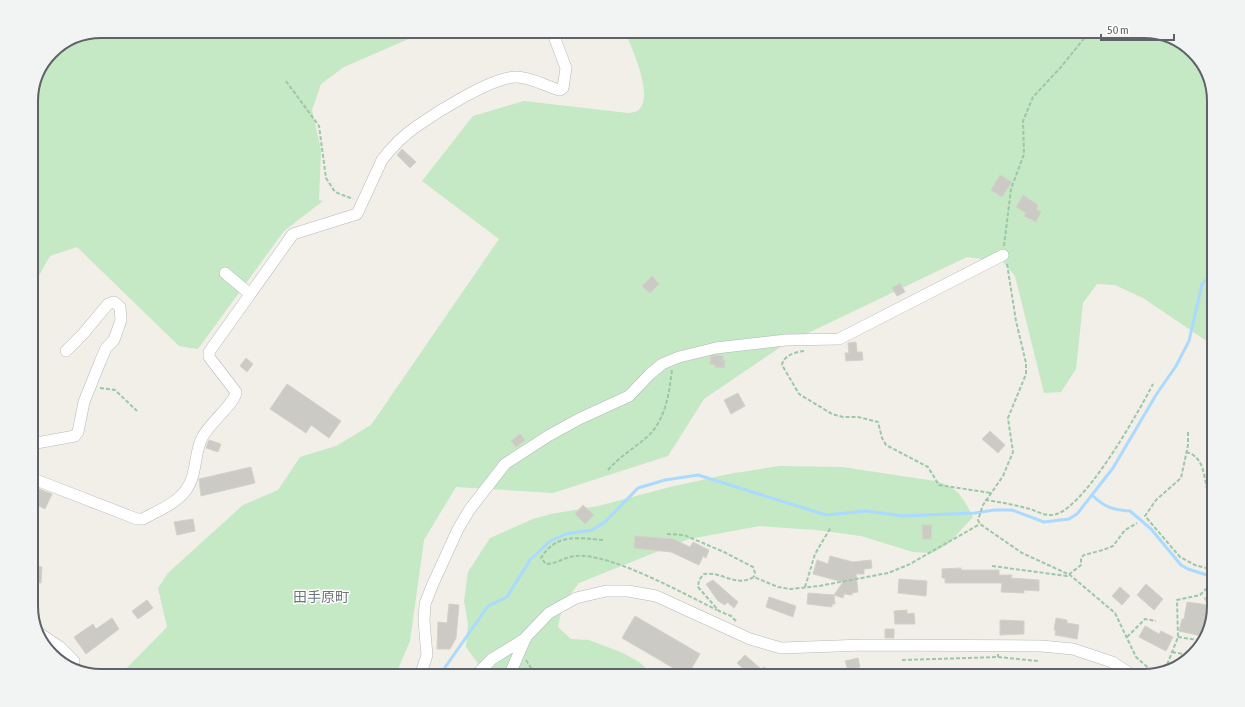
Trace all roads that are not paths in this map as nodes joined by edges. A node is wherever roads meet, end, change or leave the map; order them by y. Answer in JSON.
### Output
{"nodes":[{"id":1,"x":555,"y":38,"type":"edge"},
{"id":2,"x":1003,"y":255,"type":"road end"},
{"id":3,"x":225,"y":273,"type":"dead end"},
{"id":4,"x":250,"y":294,"type":"junction"},
{"id":5,"x":66,"y":351,"type":"dead end"},
{"id":6,"x":38,"y":443,"type":"edge"},
{"id":7,"x":38,"y":484,"type":"edge"},
{"id":8,"x":526,"y":637,"type":"junction"},
{"id":9,"x":48,"y":639,"type":"edge"},
{"id":10,"x":74,"y":663,"type":"edge"},
{"id":11,"x":423,"y":669,"type":"edge"},
{"id":12,"x":482,"y":669,"type":"edge"},
{"id":13,"x":512,"y":669,"type":"edge"},
{"id":14,"x":1123,"y":669,"type":"edge"}],
"edges":[{"from":1,"to":4,"type":"street"},
{"from":2,"to":11,"type":"street"},
{"from":3,"to":4,"type":"street"},
{"from":4,"to":7,"type":"street"},
{"from":5,"to":6,"type":"street"},
{"from":8,"to":12,"type":"street"},
{"from":8,"to":13,"type":"street"},
{"from":8,"to":14,"type":"street"},
{"from":9,"to":10,"type":"street"}]}
